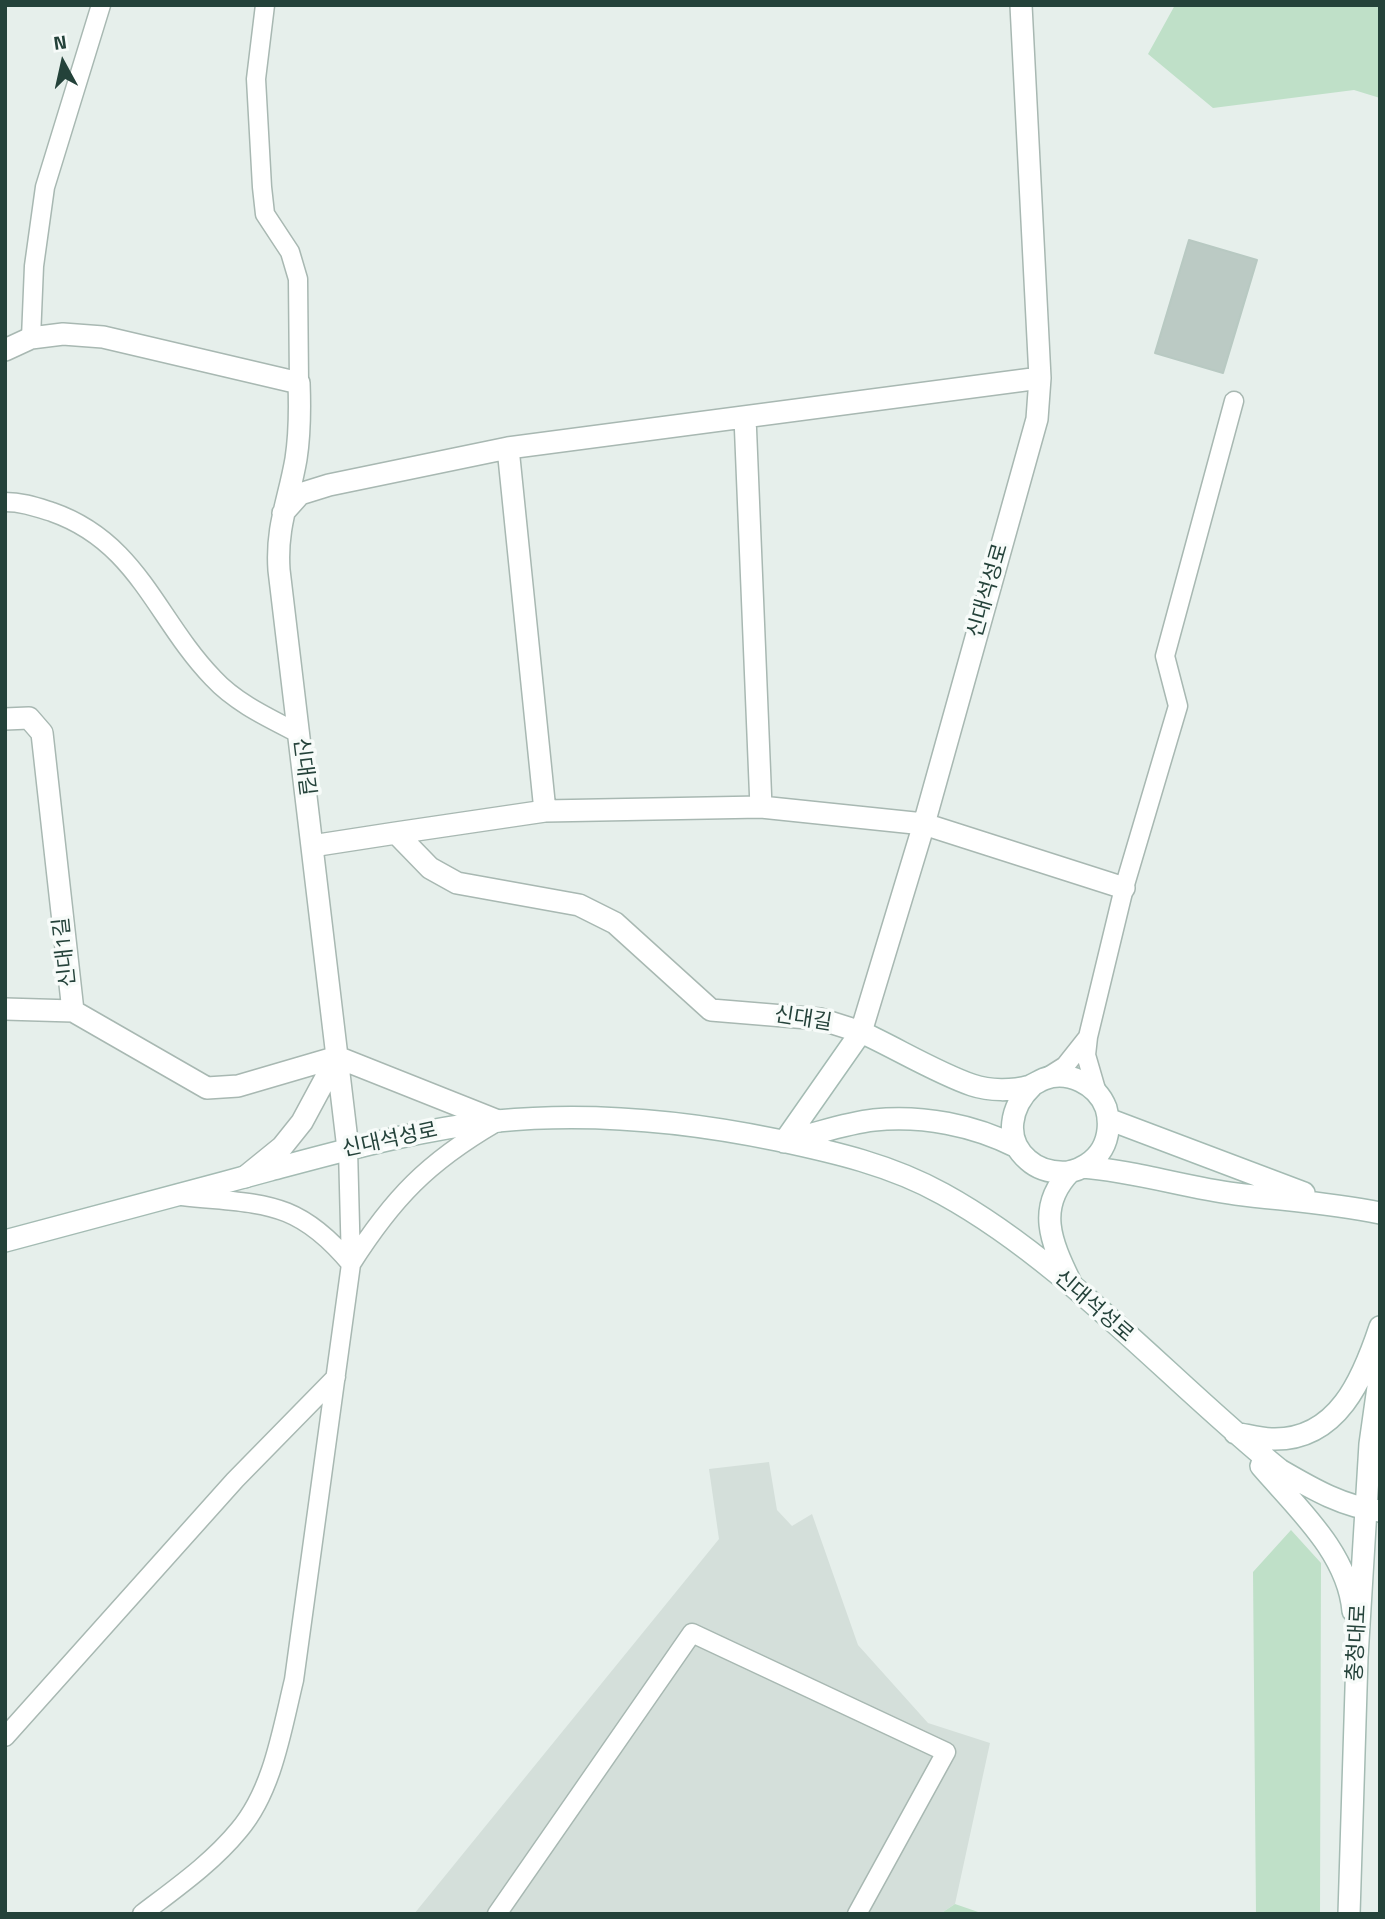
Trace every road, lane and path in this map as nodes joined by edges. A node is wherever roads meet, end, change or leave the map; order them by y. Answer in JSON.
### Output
{"nodes":[{"id":1,"x":102,"y":5,"type":"edge"},
{"id":2,"x":265,"y":5,"type":"edge"},
{"id":3,"x":1021,"y":5,"type":"edge"},
{"id":4,"x":31,"y":338,"type":"junction"},
{"id":5,"x":5,"y":350,"type":"edge"},
{"id":6,"x":1040,"y":378,"type":"junction"},
{"id":7,"x":299,"y":383,"type":"junction"},
{"id":8,"x":1234,"y":401,"type":"dead end"},
{"id":9,"x":745,"y":417,"type":"junction"},
{"id":10,"x":508,"y":448,"type":"junction"},
{"id":11,"x":5,"y":502,"type":"edge"},
{"id":12,"x":283,"y":513,"type":"junction"},
{"id":13,"x":5,"y":719,"type":"edge"},
{"id":14,"x":298,"y":733,"type":"junction"},
{"id":15,"x":761,"y":807,"type":"junction"},
{"id":16,"x":545,"y":811,"type":"junction"},
{"id":17,"x":924,"y":824,"type":"junction"},
{"id":18,"x":396,"y":833,"type":"junction"},
{"id":19,"x":312,"y":846,"type":"junction"},
{"id":20,"x":1124,"y":888,"type":"junction"},
{"id":21,"x":5,"y":1009,"type":"edge"},
{"id":22,"x":73,"y":1011,"type":"junction"},
{"id":23,"x":861,"y":1032,"type":"junction"},
{"id":24,"x":1088,"y":1037,"type":"junction"},
{"id":25,"x":337,"y":1056,"type":"junction"},
{"id":26,"x":1038,"y":1082,"type":"junction"},
{"id":27,"x":1097,"y":1093,"type":"junction"},
{"id":28,"x":1108,"y":1119,"type":"junction"},
{"id":29,"x":498,"y":1121,"type":"junction"},
{"id":30,"x":783,"y":1142,"type":"junction"},
{"id":31,"x":1017,"y":1147,"type":"junction"},
{"id":32,"x":348,"y":1150,"type":"junction"},
{"id":33,"x":1077,"y":1170,"type":"junction"},
{"id":34,"x":245,"y":1177,"type":"junction"},
{"id":35,"x":176,"y":1195,"type":"junction"},
{"id":36,"x":1326,"y":1202,"type":"junction"},
{"id":37,"x":1380,"y":1213,"type":"edge"},
{"id":38,"x":5,"y":1241,"type":"edge"},
{"id":39,"x":351,"y":1264,"type":"junction"},
{"id":40,"x":1074,"y":1290,"type":"junction"},
{"id":41,"x":1380,"y":1327,"type":"edge"},
{"id":42,"x":1380,"y":1373,"type":"edge"},
{"id":43,"x":336,"y":1377,"type":"junction"},
{"id":44,"x":1233,"y":1432,"type":"junction"},
{"id":45,"x":1373,"y":1511,"type":"edge"},
{"id":46,"x":1357,"y":1657,"type":"junction"},
{"id":47,"x":5,"y":1737,"type":"edge"},
{"id":48,"x":142,"y":1914,"type":"edge"},
{"id":49,"x":497,"y":1914,"type":"edge"},
{"id":50,"x":858,"y":1914,"type":"edge"},
{"id":51,"x":1349,"y":1914,"type":"edge"}],
"edges":[{"from":1,"to":4,"type":"lane"},
{"from":2,"to":7,"type":"lane"},
{"from":3,"to":6,"type":"street","name":"신대석성로"},
{"from":4,"to":5,"type":"street"},
{"from":4,"to":7,"type":"street"},
{"from":6,"to":9,"type":"street"},
{"from":6,"to":17,"type":"street","name":"신대석성로"},
{"from":7,"to":12,"type":"street","name":"신대길"},
{"from":8,"to":20,"type":"lane"},
{"from":9,"to":10,"type":"street"},
{"from":9,"to":15,"type":"street"},
{"from":10,"to":12,"type":"street"},
{"from":10,"to":16,"type":"street"},
{"from":11,"to":14,"type":"lane"},
{"from":12,"to":14,"type":"street","name":"신대길"},
{"from":13,"to":22,"type":"street","name":"신대1길"},
{"from":14,"to":19,"type":"street","name":"신대길"},
{"from":15,"to":16,"type":"street"},
{"from":15,"to":17,"type":"street"},
{"from":16,"to":18,"type":"street"},
{"from":17,"to":20,"type":"street"},
{"from":17,"to":23,"type":"street","name":"신대석성로"},
{"from":18,"to":19,"type":"street"},
{"from":18,"to":23,"type":"street","name":"신대길"},
{"from":19,"to":25,"type":"street","name":"신대길"},
{"from":20,"to":24,"type":"lane"},
{"from":21,"to":22,"type":"street"},
{"from":22,"to":25,"type":"street","name":"신대1길"},
{"from":23,"to":26,"type":"street","name":"신대길"},
{"from":23,"to":30,"type":"street","name":"신대석성로"},
{"from":24,"to":26,"type":"lane"},
{"from":24,"to":27,"type":"lane"},
{"from":25,"to":29,"type":"street"},
{"from":25,"to":32,"type":"street","name":"신대길"},
{"from":25,"to":34,"type":"street"},
{"from":26,"to":27,"type":"street"},
{"from":26,"to":31,"type":"street"},
{"from":27,"to":28,"type":"street"},
{"from":28,"to":33,"type":"street"},
{"from":28,"to":36,"type":"street"},
{"from":29,"to":30,"type":"street","name":"신대석성로"},
{"from":29,"to":32,"type":"street","name":"신대석성로"},
{"from":29,"to":39,"type":"lane"},
{"from":30,"to":31,"type":"street"},
{"from":30,"to":40,"type":"street","name":"신대석성로"},
{"from":31,"to":33,"type":"street"},
{"from":32,"to":34,"type":"street","name":"신대석성로"},
{"from":32,"to":39,"type":"lane"},
{"from":33,"to":36,"type":"street"},
{"from":33,"to":40,"type":"street"},
{"from":34,"to":35,"type":"street","name":"신대석성로"},
{"from":35,"to":38,"type":"street","name":"신대석성로"},
{"from":35,"to":39,"type":"lane"},
{"from":36,"to":37,"type":"street"},
{"from":39,"to":43,"type":"lane"},
{"from":40,"to":44,"type":"street","name":"신대석성로"},
{"from":41,"to":44,"type":"street"},
{"from":42,"to":45,"type":"street","name":"충청대로"},
{"from":43,"to":47,"type":"lane"},
{"from":43,"to":48,"type":"lane"},
{"from":44,"to":45,"type":"street","name":"신대석성로"},
{"from":44,"to":46,"type":"street"},
{"from":45,"to":46,"type":"street","name":"충청대로"},
{"from":46,"to":51,"type":"street","name":"충청대로"},
{"from":49,"to":50,"type":"lane"}]}
